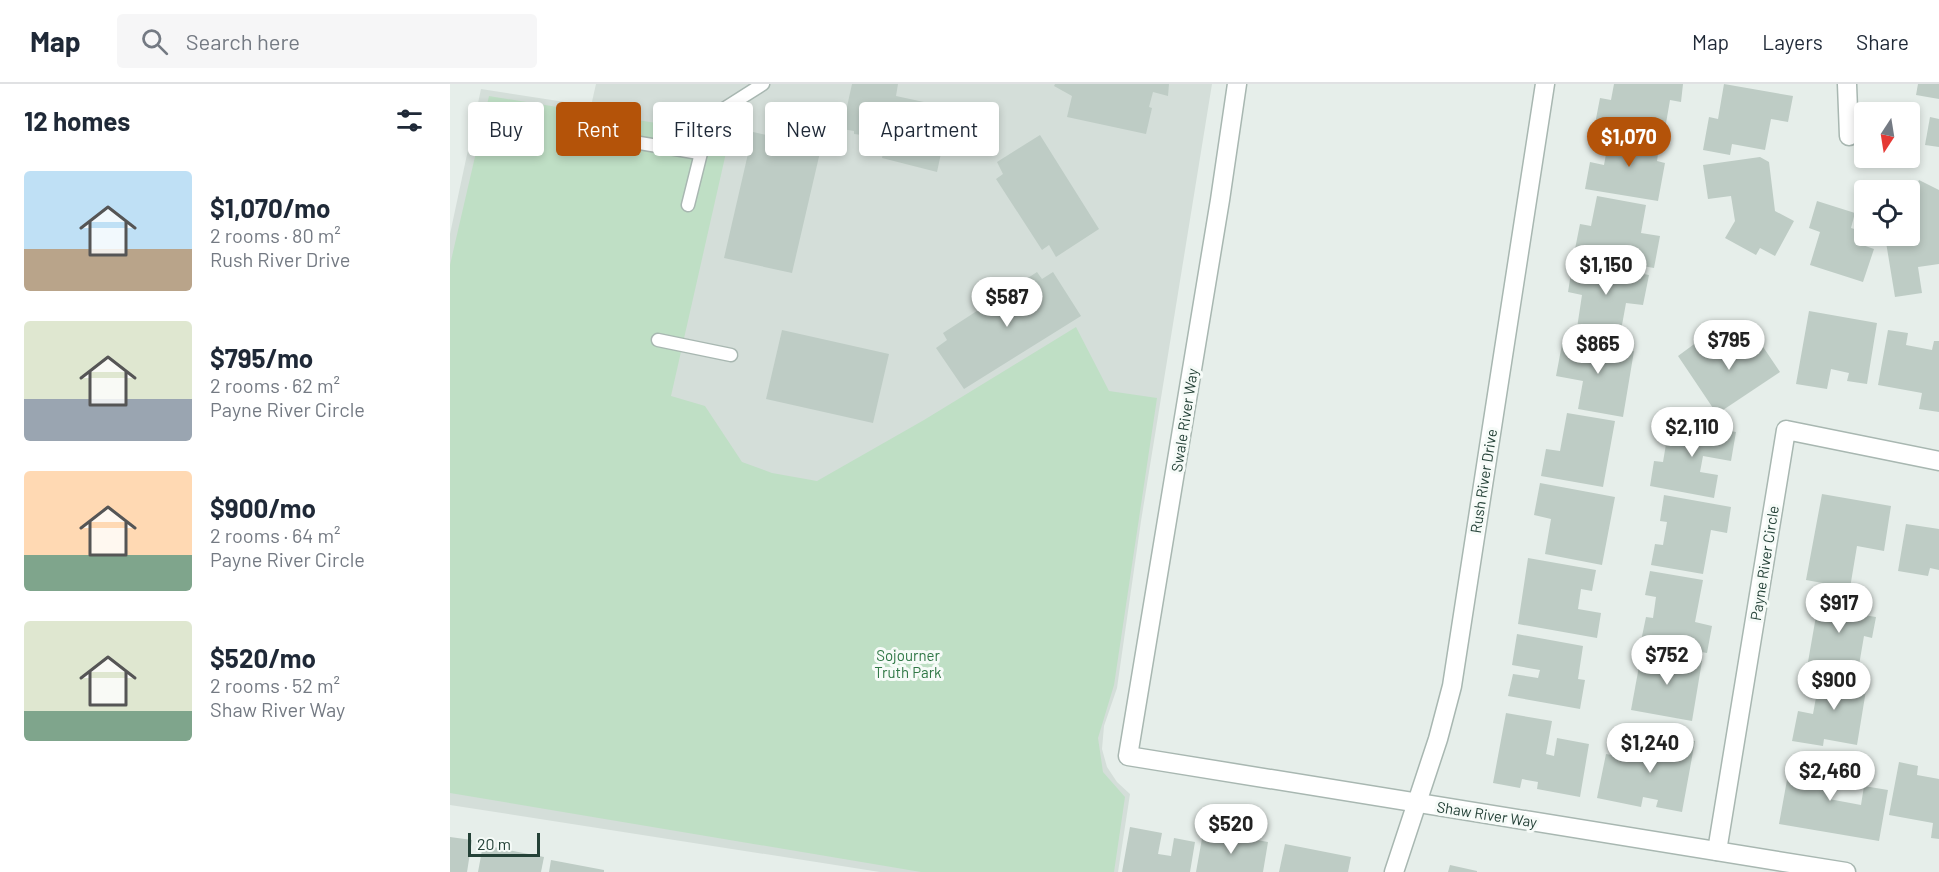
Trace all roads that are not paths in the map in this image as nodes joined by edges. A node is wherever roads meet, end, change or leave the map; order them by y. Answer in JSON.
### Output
{"nodes":[{"id":1,"x":763,"y":84,"type":"edge"},
{"id":2,"x":1237,"y":84,"type":"edge"},
{"id":3,"x":1545,"y":84,"type":"edge"},
{"id":4,"x":1847,"y":84,"type":"edge"},
{"id":5,"x":735,"y":102,"type":"edge"},
{"id":6,"x":1849,"y":136,"type":"dead end"},
{"id":7,"x":698,"y":156,"type":"edge"},
{"id":8,"x":688,"y":205,"type":"dead end"},
{"id":9,"x":658,"y":339,"type":"dead end"},
{"id":10,"x":731,"y":355,"type":"dead end"},
{"id":11,"x":1939,"y":461,"type":"edge"},
{"id":12,"x":1128,"y":756,"type":"joint"},
{"id":13,"x":1417,"y":802,"type":"junction"},
{"id":14,"x":1717,"y":851,"type":"junction"},
{"id":15,"x":1394,"y":872,"type":"edge"},
{"id":16,"x":1846,"y":872,"type":"edge"}],
"edges":[{"from":1,"to":5,"type":"lane"},
{"from":2,"to":12,"type":"street","name":"Swale River Way"},
{"from":3,"to":13,"type":"street","name":"Rush River Drive"},
{"from":4,"to":6,"type":"street"},
{"from":7,"to":8,"type":"lane"},
{"from":9,"to":10,"type":"lane"},
{"from":11,"to":14,"type":"street","name":"Payne River Circle"},
{"from":12,"to":13,"type":"street","name":"Shaw River Way"},
{"from":13,"to":14,"type":"street","name":"Shaw River Way"},
{"from":13,"to":15,"type":"street","name":"Rush River Drive"},
{"from":14,"to":16,"type":"street","name":"Shaw River Way"}]}
